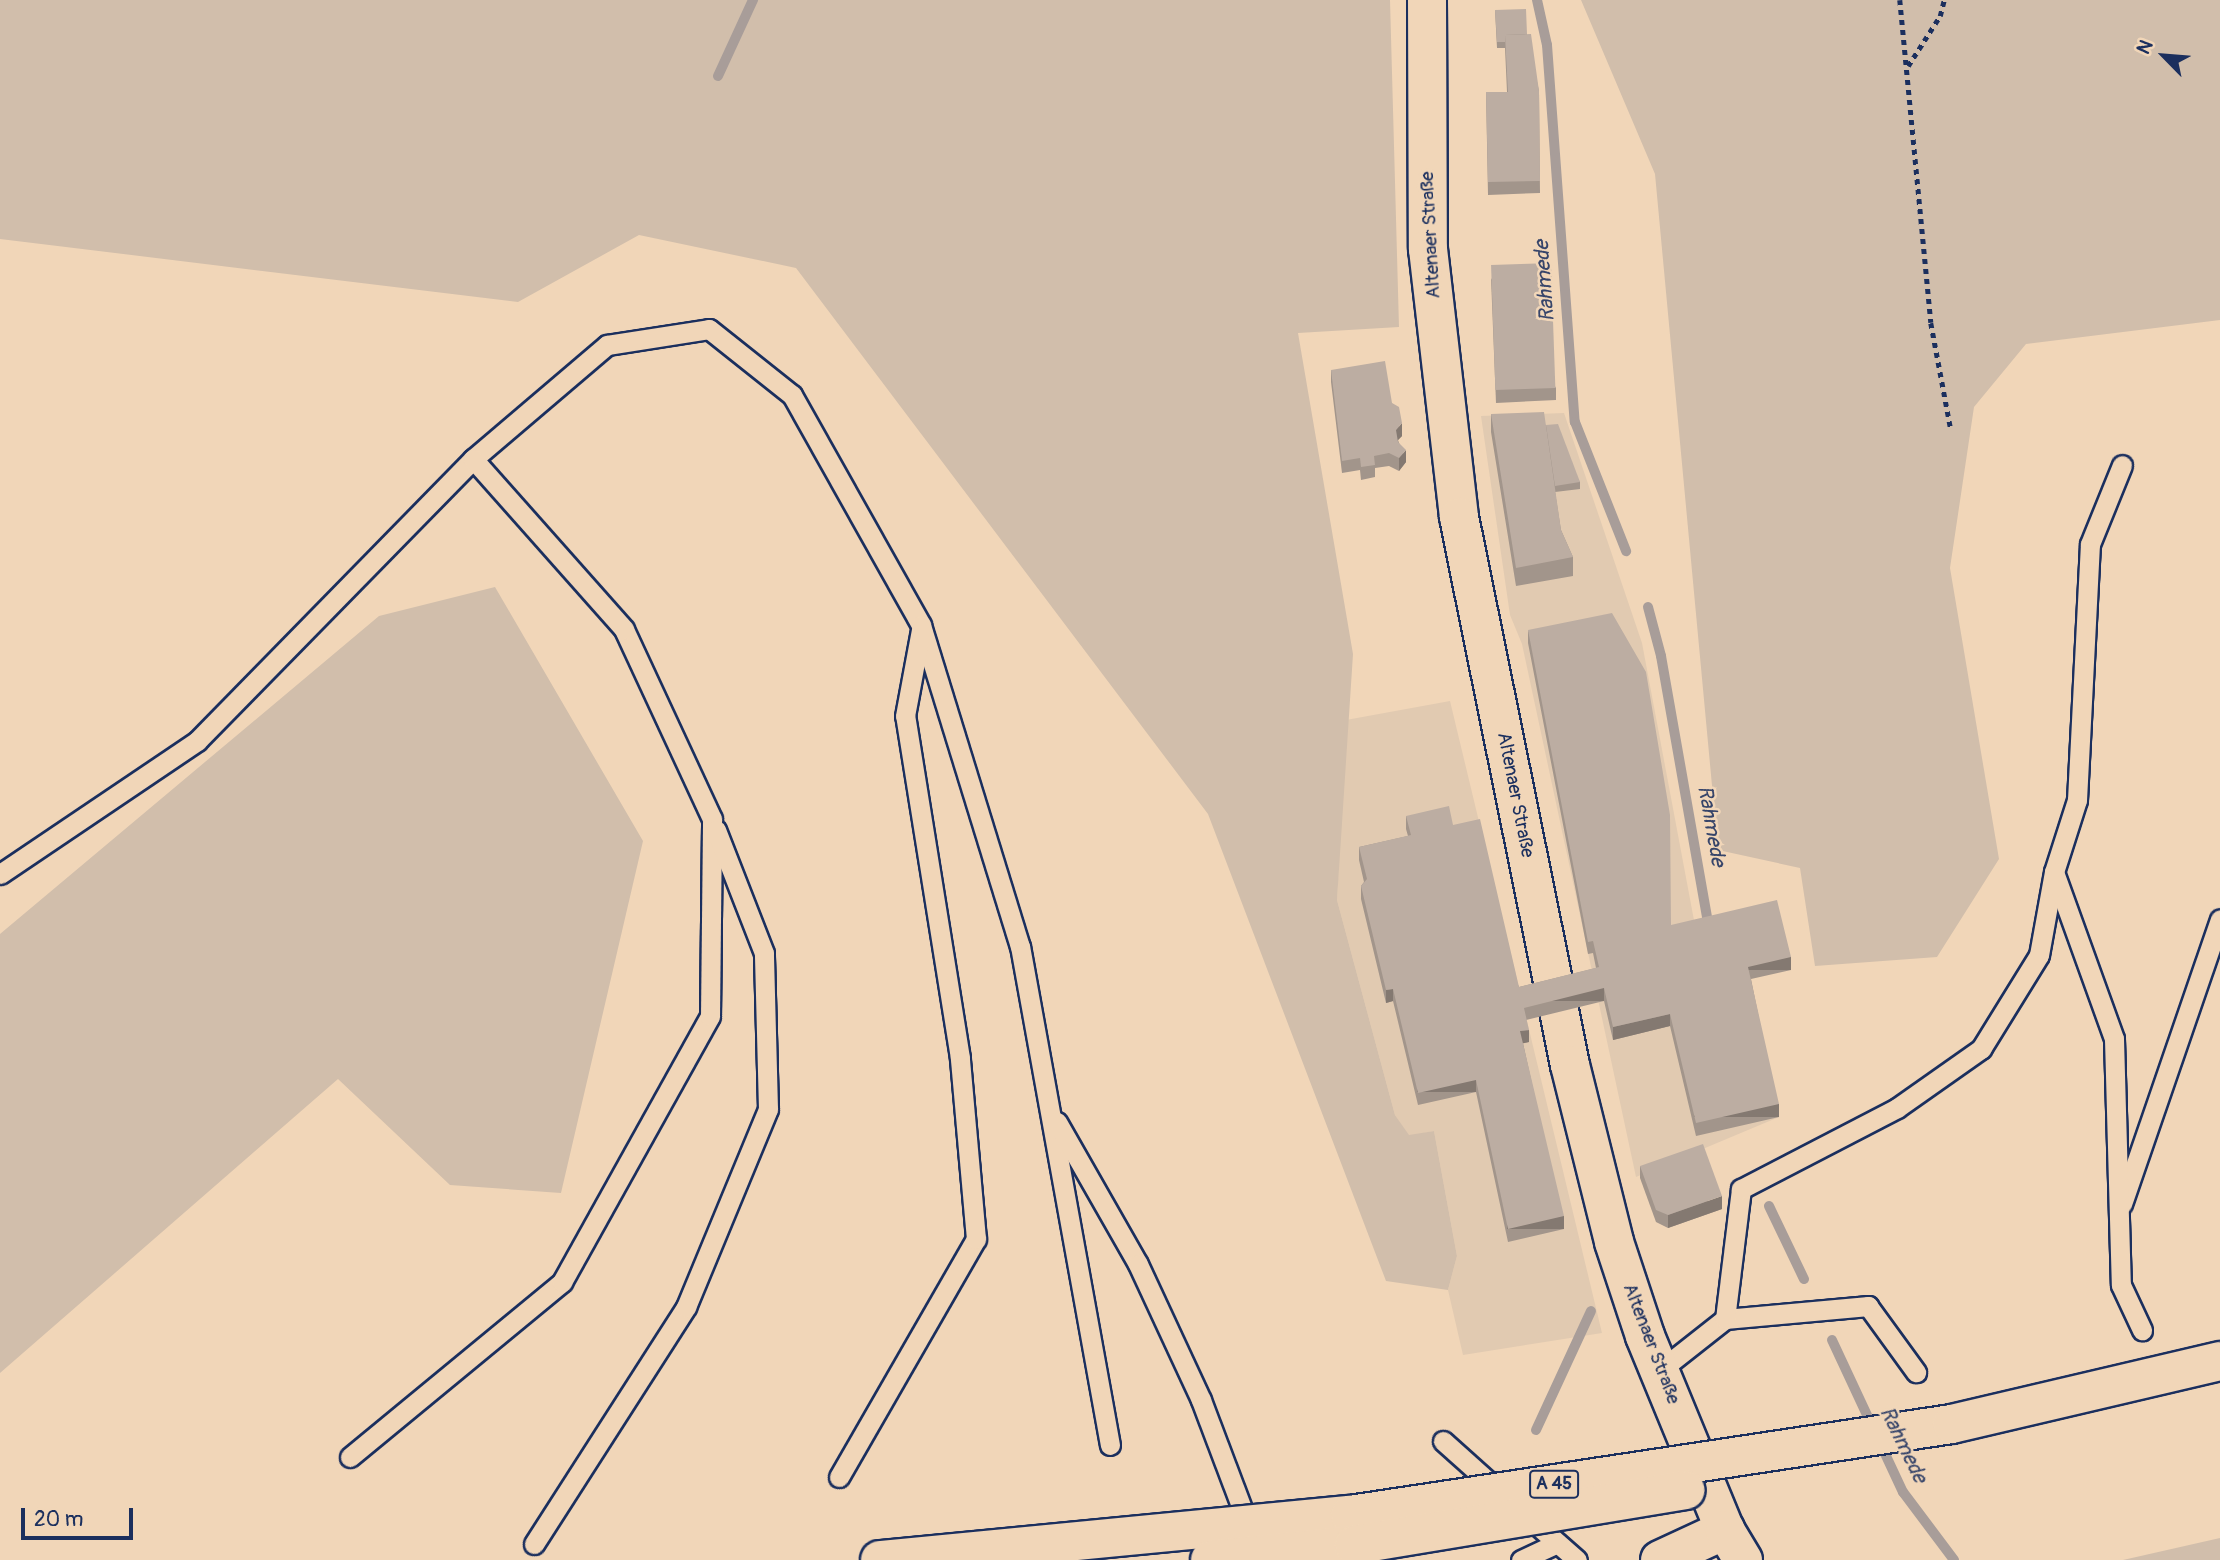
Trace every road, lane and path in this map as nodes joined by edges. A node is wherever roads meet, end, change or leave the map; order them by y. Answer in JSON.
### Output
{"nodes":[{"id":1,"x":1427,"y":0,"type":"edge"},
{"id":2,"x":1900,"y":0,"type":"edge"},
{"id":3,"x":1944,"y":0,"type":"edge"},
{"id":4,"x":1908,"y":67,"type":"junction"},
{"id":5,"x":1951,"y":430,"type":"dead end"},
{"id":6,"x":473,"y":459,"type":"junction"},
{"id":7,"x":2122,"y":465,"type":"dead end"},
{"id":8,"x":921,"y":625,"type":"junction"},
{"id":9,"x":712,"y":819,"type":"junction"},
{"id":10,"x":2054,"y":872,"type":"junction"},
{"id":11,"x":0,"y":874,"type":"edge"},
{"id":12,"x":2220,"y":919,"type":"edge"},
{"id":13,"x":1050,"y":1110,"type":"junction"},
{"id":14,"x":2118,"y":1219,"type":"junction"},
{"id":15,"x":1725,"y":1319,"type":"junction"},
{"id":16,"x":2142,"y":1330,"type":"dead end"},
{"id":17,"x":2220,"y":1361,"type":"edge"},
{"id":18,"x":1659,"y":1371,"type":"junction"},
{"id":19,"x":1916,"y":1372,"type":"dead end"},
{"id":20,"x":2220,"y":1385,"type":"edge"},
{"id":21,"x":1443,"y":1441,"type":"dead end"},
{"id":22,"x":1110,"y":1445,"type":"dead end"},
{"id":23,"x":350,"y":1457,"type":"dead end"},
{"id":24,"x":839,"y":1477,"type":"dead end"},
{"id":25,"x":1557,"y":1543,"type":"junction"},
{"id":26,"x":534,"y":1544,"type":"dead end"},
{"id":27,"x":1734,"y":1545,"type":"edge"},
{"id":28,"x":880,"y":1560,"type":"edge"},
{"id":29,"x":1210,"y":1560,"type":"edge"},
{"id":30,"x":1263,"y":1560,"type":"edge"},
{"id":31,"x":1521,"y":1560,"type":"edge"},
{"id":32,"x":1577,"y":1560,"type":"edge"},
{"id":33,"x":1660,"y":1560,"type":"edge"}],
"edges":[{"from":1,"to":18,"type":"main road","name":"Altenaer Straße"},
{"from":2,"to":4,"type":"path"},
{"from":3,"to":4,"type":"path"},
{"from":4,"to":5,"type":"path"},
{"from":6,"to":8,"type":"lane"},
{"from":6,"to":9,"type":"lane"},
{"from":6,"to":11,"type":"lane"},
{"from":7,"to":10,"type":"lane"},
{"from":8,"to":13,"type":"lane"},
{"from":8,"to":24,"type":"lane"},
{"from":9,"to":23,"type":"lane"},
{"from":9,"to":26,"type":"lane"},
{"from":10,"to":14,"type":"lane"},
{"from":10,"to":15,"type":"lane"},
{"from":12,"to":14,"type":"lane"},
{"from":13,"to":22,"type":"lane"},
{"from":13,"to":30,"type":"lane"},
{"from":14,"to":16,"type":"lane"},
{"from":15,"to":18,"type":"lane"},
{"from":15,"to":19,"type":"lane"},
{"from":17,"to":28,"type":"main road","number":"A 45","bridge":true},
{"from":18,"to":27,"type":"main road","name":"Altenaer Straße"},
{"from":20,"to":29,"type":"main road","number":"A 45","bridge":true},
{"from":21,"to":25,"type":"lane"},
{"from":25,"to":31,"type":"lane"},
{"from":25,"to":32,"type":"lane"},
{"from":27,"to":33,"type":"main road"}]}
